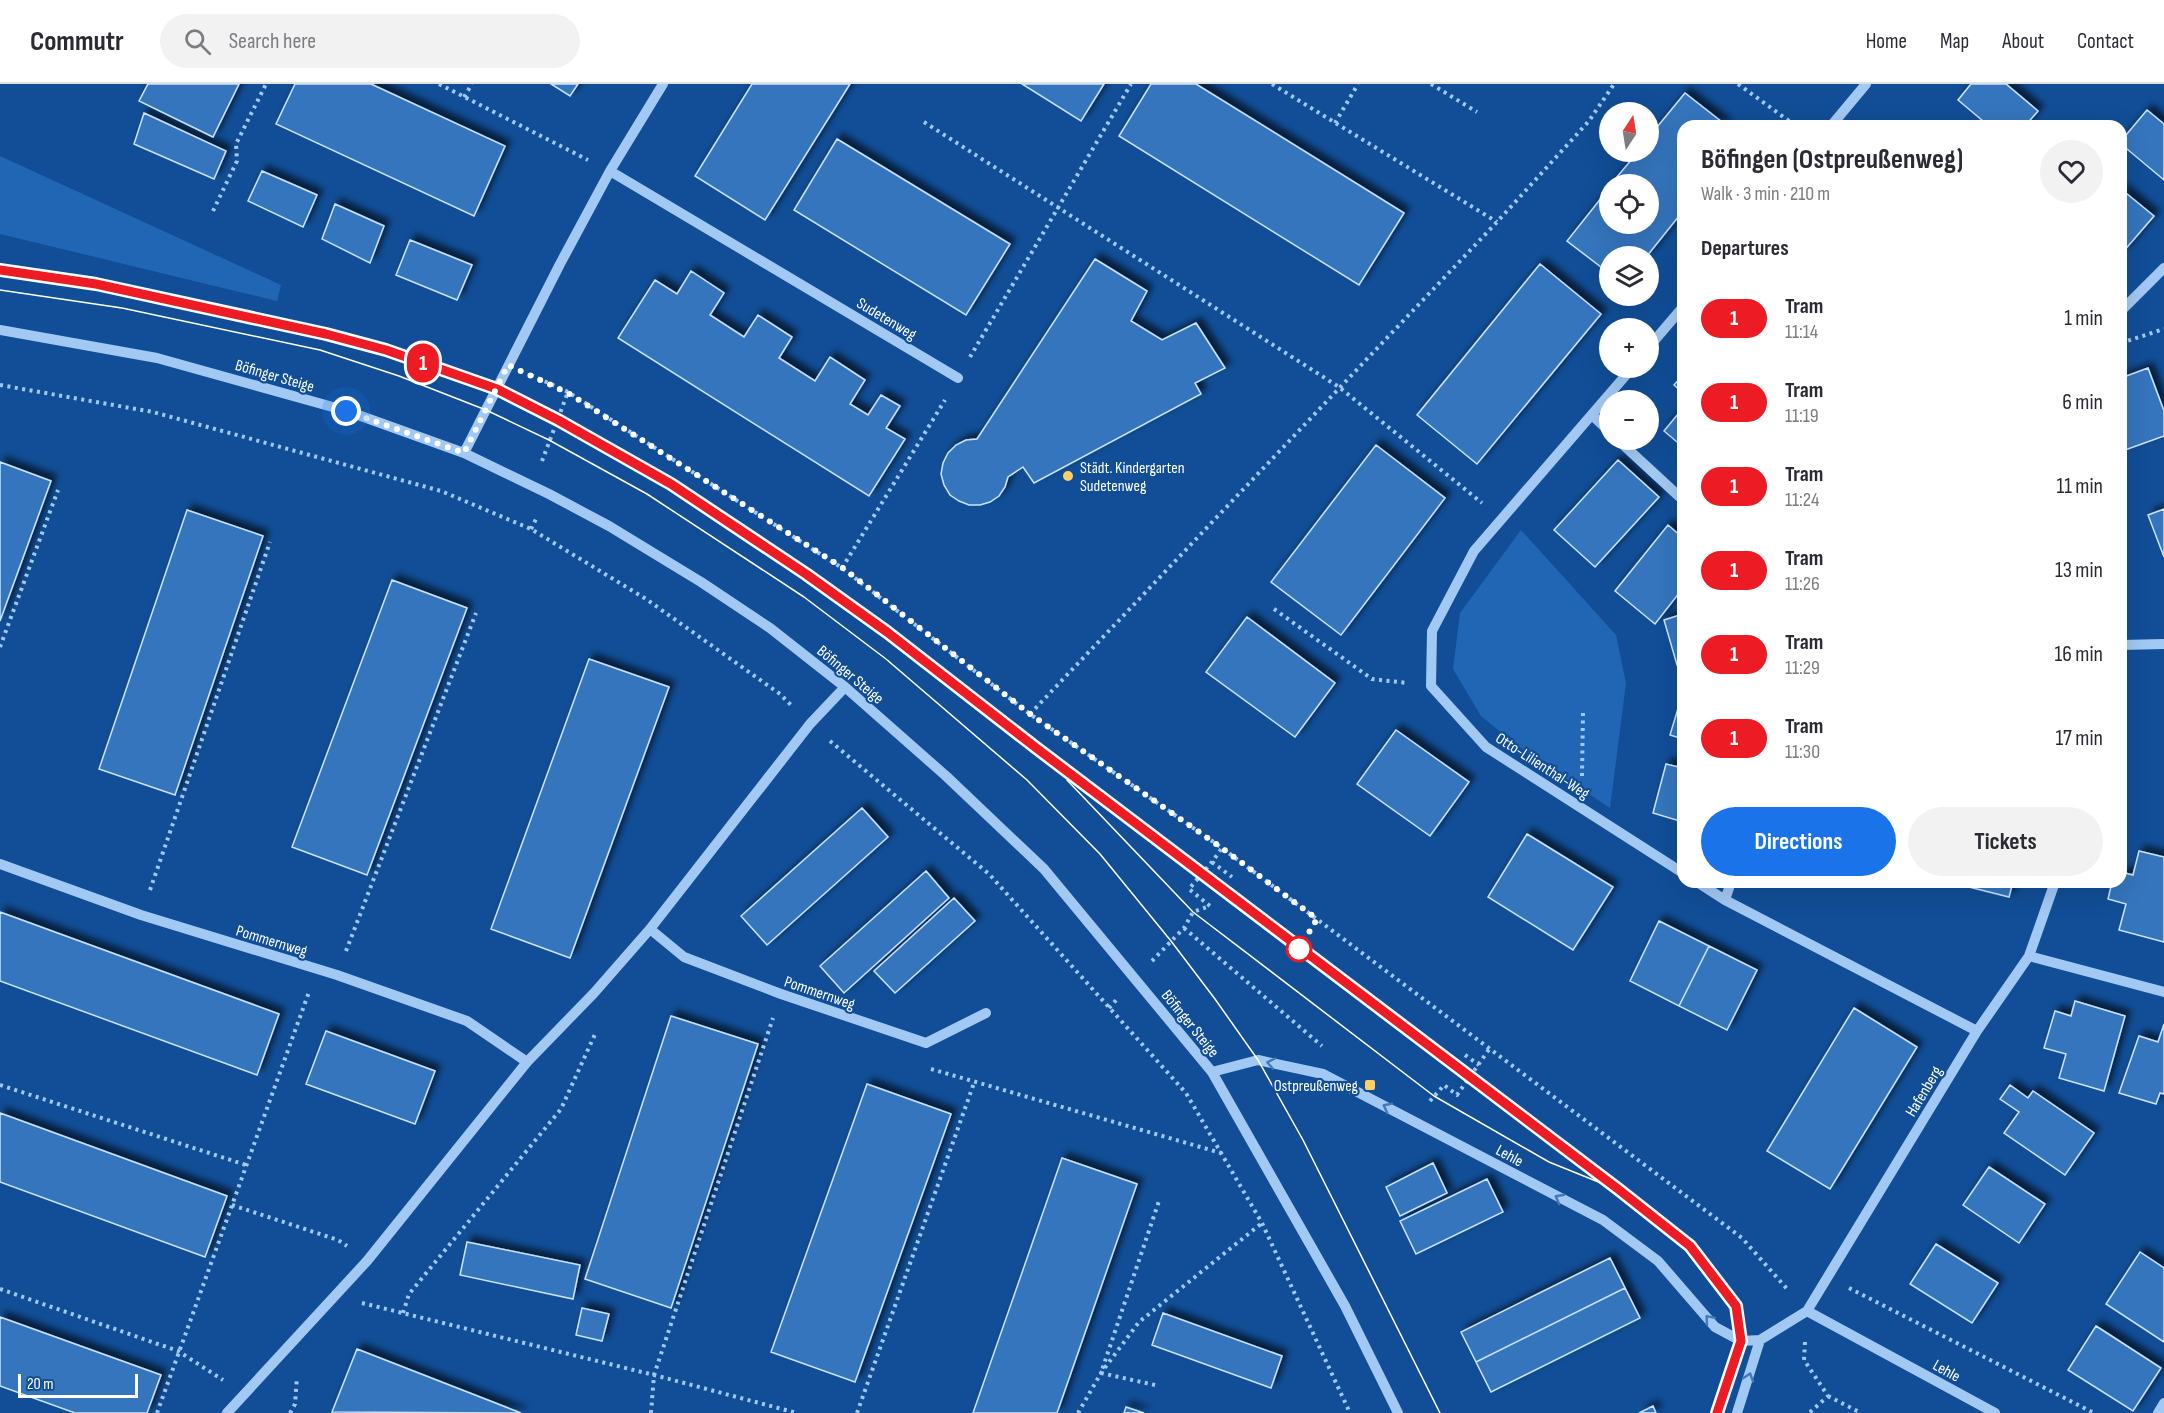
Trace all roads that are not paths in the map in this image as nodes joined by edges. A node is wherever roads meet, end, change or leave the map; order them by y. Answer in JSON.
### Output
{"nodes":[{"id":1,"x":663,"y":84,"type":"edge"},
{"id":2,"x":1866,"y":84,"type":"edge"},
{"id":3,"x":1836,"y":120,"type":"edge"},
{"id":4,"x":610,"y":171,"type":"junction"},
{"id":5,"x":2164,"y":268,"type":"edge"},
{"id":6,"x":2127,"y":305,"type":"edge"},
{"id":7,"x":1677,"y":314,"type":"edge"},
{"id":8,"x":0,"y":330,"type":"edge"},
{"id":9,"x":1659,"y":335,"type":"edge"},
{"id":10,"x":958,"y":378,"type":"road end"},
{"id":11,"x":1623,"y":378,"type":"edge"},
{"id":12,"x":1592,"y":415,"type":"junction"},
{"id":13,"x":1599,"y":422,"type":"edge"},
{"id":14,"x":1629,"y":450,"type":"edge"},
{"id":15,"x":464,"y":453,"type":"junction"},
{"id":16,"x":1677,"y":494,"type":"edge"},
{"id":17,"x":2164,"y":644,"type":"edge"},
{"id":18,"x":2127,"y":645,"type":"edge"},
{"id":19,"x":845,"y":687,"type":"junction"},
{"id":20,"x":0,"y":864,"type":"edge"},
{"id":21,"x":1677,"y":869,"type":"edge"},
{"id":22,"x":1706,"y":888,"type":"edge"},
{"id":23,"x":1729,"y":888,"type":"edge"},
{"id":24,"x":2053,"y":888,"type":"edge"},
{"id":25,"x":1725,"y":900,"type":"junction"},
{"id":26,"x":650,"y":929,"type":"junction"},
{"id":27,"x":2030,"y":956,"type":"junction"},
{"id":28,"x":2164,"y":992,"type":"edge"},
{"id":29,"x":986,"y":1013,"type":"dead end"},
{"id":30,"x":1977,"y":1031,"type":"junction"},
{"id":31,"x":526,"y":1062,"type":"junction"},
{"id":32,"x":1212,"y":1072,"type":"junction"},
{"id":33,"x":1807,"y":1311,"type":"junction"},
{"id":34,"x":1760,"y":1340,"type":"junction"},
{"id":35,"x":2164,"y":1403,"type":"edge"},
{"id":36,"x":227,"y":1413,"type":"edge"},
{"id":37,"x":1398,"y":1413,"type":"edge"},
{"id":38,"x":1737,"y":1413,"type":"edge"},
{"id":39,"x":1995,"y":1413,"type":"edge"},
{"id":40,"x":2158,"y":1413,"type":"edge"}],
"edges":[{"from":1,"to":4,"type":"street"},
{"from":2,"to":3,"type":"street"},
{"from":4,"to":10,"type":"street","name":"Sudetenweg"},
{"from":4,"to":15,"type":"street"},
{"from":5,"to":6,"type":"street"},
{"from":7,"to":9,"type":"street"},
{"from":8,"to":15,"type":"street","name":"Böfinger Steige"},
{"from":11,"to":12,"type":"street"},
{"from":12,"to":13,"type":"street"},
{"from":12,"to":21,"type":"street","name":"Otto-Lilienthal-Weg"},
{"from":14,"to":16,"type":"street"},
{"from":15,"to":19,"type":"street","name":"Böfinger Steige"},
{"from":17,"to":18,"type":"street"},
{"from":19,"to":26,"type":"street"},
{"from":19,"to":32,"type":"street","name":"Böfinger Steige"},
{"from":20,"to":31,"type":"street","name":"Pommernweg"},
{"from":22,"to":25,"type":"street"},
{"from":23,"to":25,"type":"street"},
{"from":24,"to":27,"type":"street","name":"Hafenberg"},
{"from":25,"to":30,"type":"street"},
{"from":26,"to":29,"type":"street","name":"Pommernweg"},
{"from":26,"to":31,"type":"street"},
{"from":27,"to":28,"type":"street"},
{"from":27,"to":30,"type":"street","name":"Hafenberg"},
{"from":30,"to":33,"type":"street","name":"Hafenberg"},
{"from":31,"to":36,"type":"street"},
{"from":34,"to":32,"type":"street","name":"Lehle","one_way":true},
{"from":32,"to":37,"type":"street","name":"Böfinger Steige"},
{"from":33,"to":34,"type":"street"},
{"from":33,"to":39,"type":"street","name":"Lehle"},
{"from":38,"to":34,"type":"street","one_way":true},
{"from":35,"to":40,"type":"street"}]}
